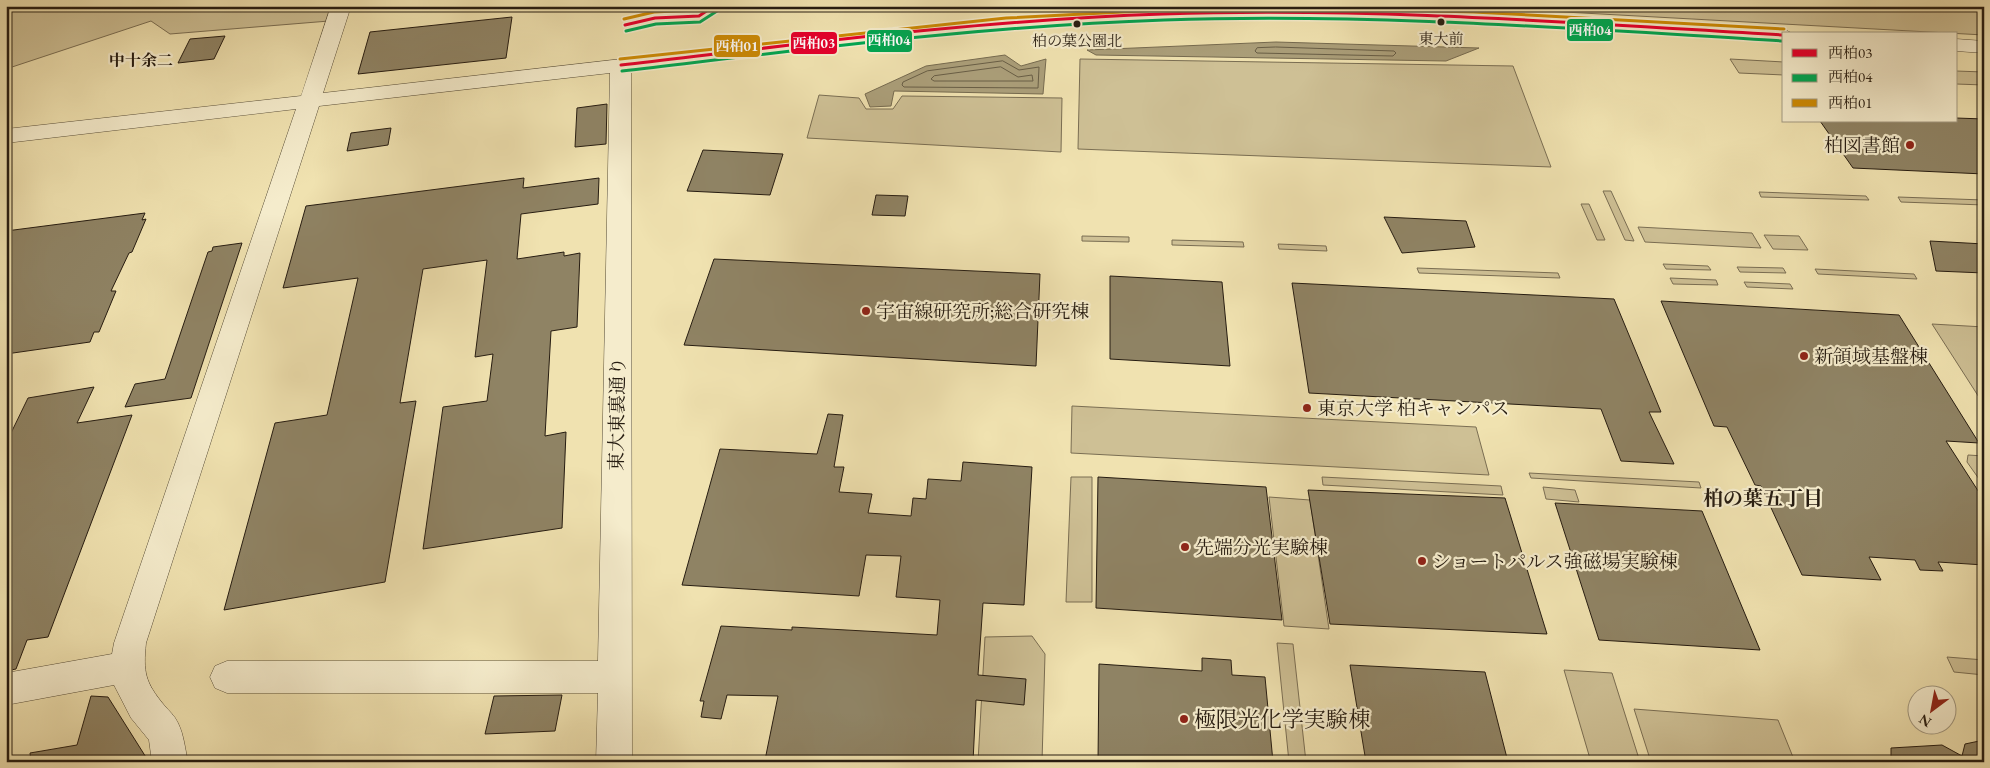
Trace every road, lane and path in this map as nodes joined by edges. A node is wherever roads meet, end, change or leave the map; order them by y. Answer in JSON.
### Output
{"nodes":[{"id":1,"x":341,"y":6,"type":"edge"},
{"id":2,"x":1165,"y":10,"type":"edge"},
{"id":3,"x":1782,"y":35,"type":"edge"},
{"id":4,"x":1958,"y":45,"type":"edge"},
{"id":5,"x":1984,"y":47,"type":"edge"},
{"id":6,"x":621,"y":65,"type":"junction"},
{"id":7,"x":308,"y":101,"type":"junction"},
{"id":8,"x":6,"y":136,"type":"edge"},
{"id":9,"x":127,"y":667,"type":"junction"},
{"id":10,"x":227,"y":677,"type":"dead end"},
{"id":11,"x":615,"y":677,"type":"junction"},
{"id":12,"x":6,"y":689,"type":"edge"},
{"id":13,"x":170,"y":762,"type":"edge"},
{"id":14,"x":614,"y":762,"type":"edge"}],
"edges":[{"from":1,"to":7,"type":"street"},
{"from":2,"to":3,"type":"street"},
{"from":2,"to":6,"type":"street"},
{"from":4,"to":5,"type":"street"},
{"from":6,"to":7,"type":"street"},
{"from":6,"to":11,"type":"street","name":"東大東裏通り"},
{"from":7,"to":8,"type":"street"},
{"from":7,"to":9,"type":"street"},
{"from":9,"to":12,"type":"street"},
{"from":9,"to":13,"type":"street"},
{"from":10,"to":11,"type":"street"},
{"from":11,"to":14,"type":"street","name":"東大東裏通り"}]}
